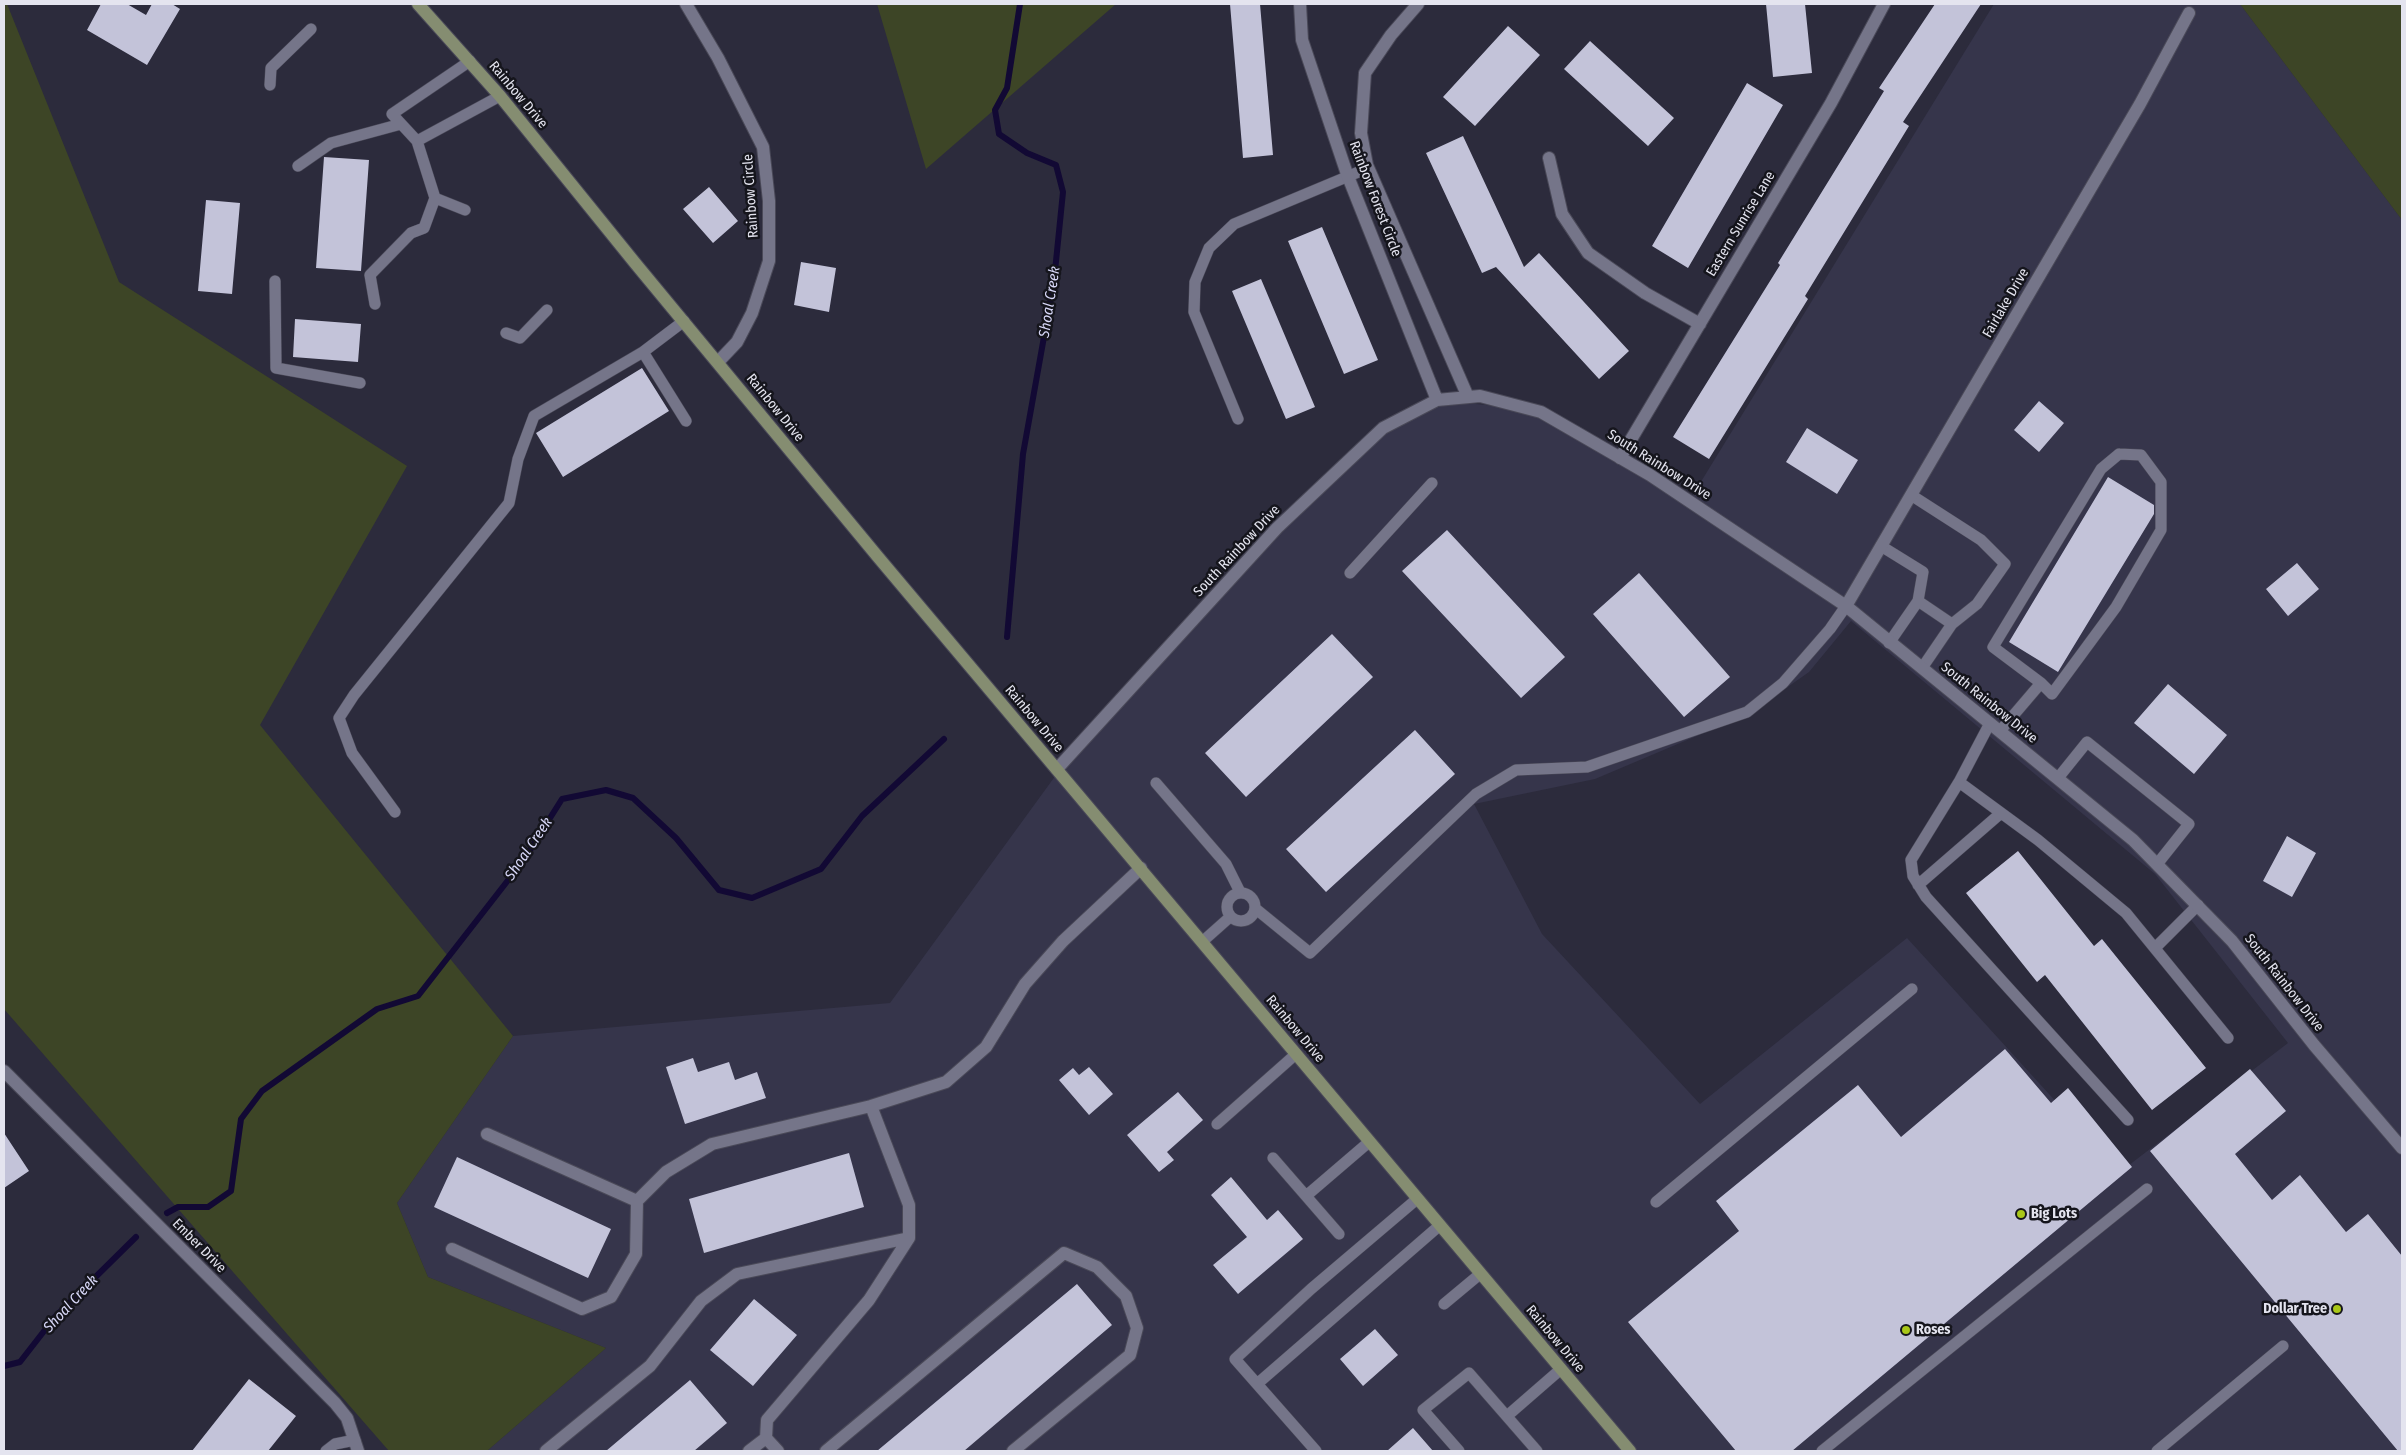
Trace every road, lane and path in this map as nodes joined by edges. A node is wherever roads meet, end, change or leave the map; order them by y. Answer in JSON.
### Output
{"nodes":[{"id":1,"x":418,"y":4,"type":"edge"},
{"id":2,"x":686,"y":4,"type":"edge"},
{"id":3,"x":1300,"y":4,"type":"edge"},
{"id":4,"x":1418,"y":4,"type":"edge"},
{"id":5,"x":1884,"y":4,"type":"edge"},
{"id":6,"x":2189,"y":12,"type":"dead end"},
{"id":7,"x":311,"y":28,"type":"dead end"},
{"id":8,"x":470,"y":61,"type":"junction"},
{"id":9,"x":270,"y":85,"type":"dead end"},
{"id":10,"x":500,"y":96,"type":"junction"},
{"id":11,"x":401,"y":124,"type":"junction"},
{"id":12,"x":417,"y":141,"type":"junction"},
{"id":13,"x":1549,"y":158,"type":"dead end"},
{"id":14,"x":298,"y":166,"type":"dead end"},
{"id":15,"x":1368,"y":168,"type":"junction"},
{"id":16,"x":1349,"y":177,"type":"junction"},
{"id":17,"x":435,"y":198,"type":"junction"},
{"id":18,"x":465,"y":210,"type":"dead end"},
{"id":19,"x":275,"y":281,"type":"dead end"},
{"id":20,"x":375,"y":304,"type":"dead end"},
{"id":21,"x":547,"y":310,"type":"dead end"},
{"id":22,"x":684,"y":322,"type":"junction"},
{"id":23,"x":1700,"y":324,"type":"junction"},
{"id":24,"x":506,"y":333,"type":"dead end"},
{"id":25,"x":643,"y":352,"type":"junction"},
{"id":26,"x":718,"y":362,"type":"junction"},
{"id":27,"x":360,"y":383,"type":"dead end"},
{"id":28,"x":1468,"y":397,"type":"junction"},
{"id":29,"x":1438,"y":400,"type":"junction"},
{"id":30,"x":1238,"y":419,"type":"dead end"},
{"id":31,"x":686,"y":421,"type":"dead end"},
{"id":32,"x":1620,"y":458,"type":"junction"},
{"id":33,"x":1432,"y":483,"type":"dead end"},
{"id":34,"x":1911,"y":495,"type":"junction"},
{"id":35,"x":1881,"y":546,"type":"junction"},
{"id":36,"x":1350,"y":573,"type":"dead end"},
{"id":37,"x":1918,"y":601,"type":"junction"},
{"id":38,"x":1846,"y":606,"type":"junction"},
{"id":39,"x":1952,"y":624,"type":"junction"},
{"id":40,"x":1889,"y":643,"type":"junction"},
{"id":41,"x":1922,"y":668,"type":"junction"},
{"id":42,"x":2042,"y":683,"type":"junction"},
{"id":43,"x":1995,"y":727,"type":"junction"},
{"id":44,"x":1057,"y":769,"type":"junction"},
{"id":45,"x":2058,"y":778,"type":"junction"},
{"id":46,"x":1959,"y":782,"type":"junction"},
{"id":47,"x":1156,"y":783,"type":"dead end"},
{"id":48,"x":395,"y":812,"type":"dead end"},
{"id":49,"x":2001,"y":813,"type":"junction"},
{"id":50,"x":2158,"y":864,"type":"junction"},
{"id":51,"x":1141,"y":868,"type":"junction"},
{"id":52,"x":1918,"y":885,"type":"junction"},
{"id":53,"x":1240,"y":892,"type":"junction"},
{"id":54,"x":2198,"y":905,"type":"junction"},
{"id":55,"x":1256,"y":910,"type":"junction"},
{"id":56,"x":1230,"y":917,"type":"junction"},
{"id":57,"x":1203,"y":941,"type":"junction"},
{"id":58,"x":2155,"y":948,"type":"junction"},
{"id":59,"x":1912,"y":989,"type":"dead end"},
{"id":60,"x":2228,"y":1038,"type":"dead end"},
{"id":61,"x":1296,"y":1054,"type":"junction"},
{"id":62,"x":4,"y":1071,"type":"edge"},
{"id":63,"x":871,"y":1106,"type":"junction"},
{"id":64,"x":2128,"y":1120,"type":"dead end"},
{"id":65,"x":1217,"y":1124,"type":"dead end"},
{"id":66,"x":487,"y":1134,"type":"dead end"},
{"id":67,"x":1369,"y":1142,"type":"junction"},
{"id":68,"x":2402,"y":1148,"type":"edge"},
{"id":69,"x":1273,"y":1158,"type":"dead end"},
{"id":70,"x":2147,"y":1189,"type":"dead end"},
{"id":71,"x":1306,"y":1196,"type":"junction"},
{"id":72,"x":1417,"y":1200,"type":"junction"},
{"id":73,"x":637,"y":1201,"type":"junction"},
{"id":74,"x":1656,"y":1202,"type":"dead end"},
{"id":75,"x":1439,"y":1226,"type":"junction"},
{"id":76,"x":1339,"y":1234,"type":"dead end"},
{"id":77,"x":909,"y":1238,"type":"junction"},
{"id":78,"x":452,"y":1249,"type":"dead end"},
{"id":79,"x":1480,"y":1274,"type":"junction"},
{"id":80,"x":1444,"y":1304,"type":"dead end"},
{"id":81,"x":2283,"y":1346,"type":"dead end"},
{"id":82,"x":1561,"y":1369,"type":"junction"},
{"id":83,"x":1256,"y":1384,"type":"junction"},
{"id":84,"x":1507,"y":1416,"type":"junction"},
{"id":85,"x":766,"y":1438,"type":"junction"},
{"id":86,"x":356,"y":1446,"type":"edge"},
{"id":87,"x":326,"y":1451,"type":"edge"},
{"id":88,"x":546,"y":1451,"type":"edge"},
{"id":89,"x":749,"y":1451,"type":"edge"},
{"id":90,"x":778,"y":1451,"type":"edge"},
{"id":91,"x":826,"y":1451,"type":"edge"},
{"id":92,"x":1012,"y":1451,"type":"edge"},
{"id":93,"x":1316,"y":1451,"type":"edge"},
{"id":94,"x":1459,"y":1451,"type":"edge"},
{"id":95,"x":1537,"y":1451,"type":"edge"},
{"id":96,"x":1630,"y":1451,"type":"edge"},
{"id":97,"x":1822,"y":1451,"type":"edge"},
{"id":98,"x":2157,"y":1451,"type":"edge"}],
"edges":[{"from":1,"to":8,"type":"street","name":"Rainbow Drive"},
{"from":2,"to":26,"type":"street","name":"Rainbow Circle"},
{"from":3,"to":16,"type":"street","name":"Rainbow Forest Circle"},
{"from":4,"to":15,"type":"street"},
{"from":5,"to":23,"type":"street","name":"Eastern Sunrise Lane"},
{"from":6,"to":34,"type":"street","name":"Fairlake Drive"},
{"from":7,"to":9,"type":"lane"},
{"from":8,"to":10,"type":"street","name":"Rainbow Drive"},
{"from":8,"to":11,"type":"lane"},
{"from":10,"to":12,"type":"lane"},
{"from":10,"to":22,"type":"street","name":"Rainbow Drive"},
{"from":11,"to":12,"type":"lane"},
{"from":11,"to":14,"type":"lane"},
{"from":12,"to":17,"type":"lane"},
{"from":13,"to":23,"type":"street"},
{"from":15,"to":16,"type":"lane"},
{"from":15,"to":28,"type":"street"},
{"from":16,"to":29,"type":"street","name":"Rainbow Forest Circle"},
{"from":16,"to":30,"type":"lane"},
{"from":17,"to":18,"type":"lane"},
{"from":17,"to":20,"type":"lane"},
{"from":19,"to":27,"type":"lane"},
{"from":21,"to":24,"type":"lane"},
{"from":22,"to":25,"type":"lane"},
{"from":22,"to":26,"type":"street","name":"Rainbow Drive"},
{"from":23,"to":32,"type":"street","name":"Eastern Sunrise Lane"},
{"from":25,"to":31,"type":"lane"},
{"from":25,"to":48,"type":"lane"},
{"from":26,"to":44,"type":"street","name":"Rainbow Drive"},
{"from":28,"to":29,"type":"street","name":"South Rainbow Drive"},
{"from":28,"to":32,"type":"street","name":"South Rainbow Drive"},
{"from":29,"to":44,"type":"street","name":"South Rainbow Drive"},
{"from":32,"to":38,"type":"street","name":"South Rainbow Drive"},
{"from":33,"to":36,"type":"lane"},
{"from":34,"to":35,"type":"street","name":"Fairlake Drive"},
{"from":34,"to":39,"type":"lane"},
{"from":35,"to":37,"type":"lane"},
{"from":35,"to":38,"type":"street","name":"Fairlake Drive"},
{"from":37,"to":39,"type":"lane"},
{"from":37,"to":40,"type":"lane"},
{"from":38,"to":40,"type":"street","name":"South Rainbow Drive"},
{"from":38,"to":55,"type":"lane"},
{"from":39,"to":41,"type":"lane"},
{"from":40,"to":41,"type":"street","name":"South Rainbow Drive"},
{"from":41,"to":43,"type":"street","name":"South Rainbow Drive"},
{"from":42,"to":42,"type":"lane"},
{"from":42,"to":43,"type":"lane"},
{"from":43,"to":45,"type":"street","name":"South Rainbow Drive"},
{"from":43,"to":46,"type":"lane"},
{"from":44,"to":51,"type":"street","name":"Rainbow Drive"},
{"from":45,"to":50,"type":"street","name":"South Rainbow Drive"},
{"from":45,"to":50,"type":"lane"},
{"from":46,"to":49,"type":"lane"},
{"from":46,"to":52,"type":"lane"},
{"from":47,"to":53,"type":"lane"},
{"from":49,"to":52,"type":"lane"},
{"from":49,"to":58,"type":"lane"},
{"from":50,"to":54,"type":"street","name":"South Rainbow Drive"},
{"from":51,"to":57,"type":"street","name":"Rainbow Drive"},
{"from":51,"to":63,"type":"street"},
{"from":52,"to":64,"type":"lane"},
{"from":53,"to":55,"type":"lane"},
{"from":53,"to":56,"type":"lane"},
{"from":54,"to":58,"type":"lane"},
{"from":54,"to":68,"type":"street","name":"South Rainbow Drive"},
{"from":55,"to":56,"type":"lane"},
{"from":56,"to":57,"type":"lane"},
{"from":57,"to":61,"type":"street","name":"Rainbow Drive"},
{"from":58,"to":60,"type":"lane"},
{"from":59,"to":74,"type":"lane"},
{"from":61,"to":65,"type":"lane"},
{"from":61,"to":67,"type":"street","name":"Rainbow Drive"},
{"from":62,"to":86,"type":"street","name":"Ember Drive"},
{"from":63,"to":73,"type":"street"},
{"from":63,"to":77,"type":"street"},
{"from":66,"to":73,"type":"street"},
{"from":67,"to":71,"type":"lane"},
{"from":67,"to":72,"type":"street","name":"Rainbow Drive"},
{"from":69,"to":71,"type":"lane"},
{"from":70,"to":97,"type":"lane"},
{"from":71,"to":76,"type":"lane"},
{"from":72,"to":75,"type":"street","name":"Rainbow Drive"},
{"from":72,"to":83,"type":"lane"},
{"from":73,"to":78,"type":"street"},
{"from":75,"to":79,"type":"street","name":"Rainbow Drive"},
{"from":75,"to":83,"type":"lane"},
{"from":77,"to":85,"type":"street"},
{"from":77,"to":88,"type":"street"},
{"from":79,"to":80,"type":"lane"},
{"from":79,"to":82,"type":"street","name":"Rainbow Drive"},
{"from":81,"to":98,"type":"lane"},
{"from":82,"to":84,"type":"lane"},
{"from":82,"to":96,"type":"street","name":"Rainbow Drive"},
{"from":83,"to":93,"type":"lane"},
{"from":84,"to":94,"type":"lane"},
{"from":84,"to":95,"type":"lane"},
{"from":85,"to":89,"type":"street"},
{"from":85,"to":90,"type":"street"},
{"from":86,"to":87,"type":"lane"},
{"from":91,"to":92,"type":"street"}]}
